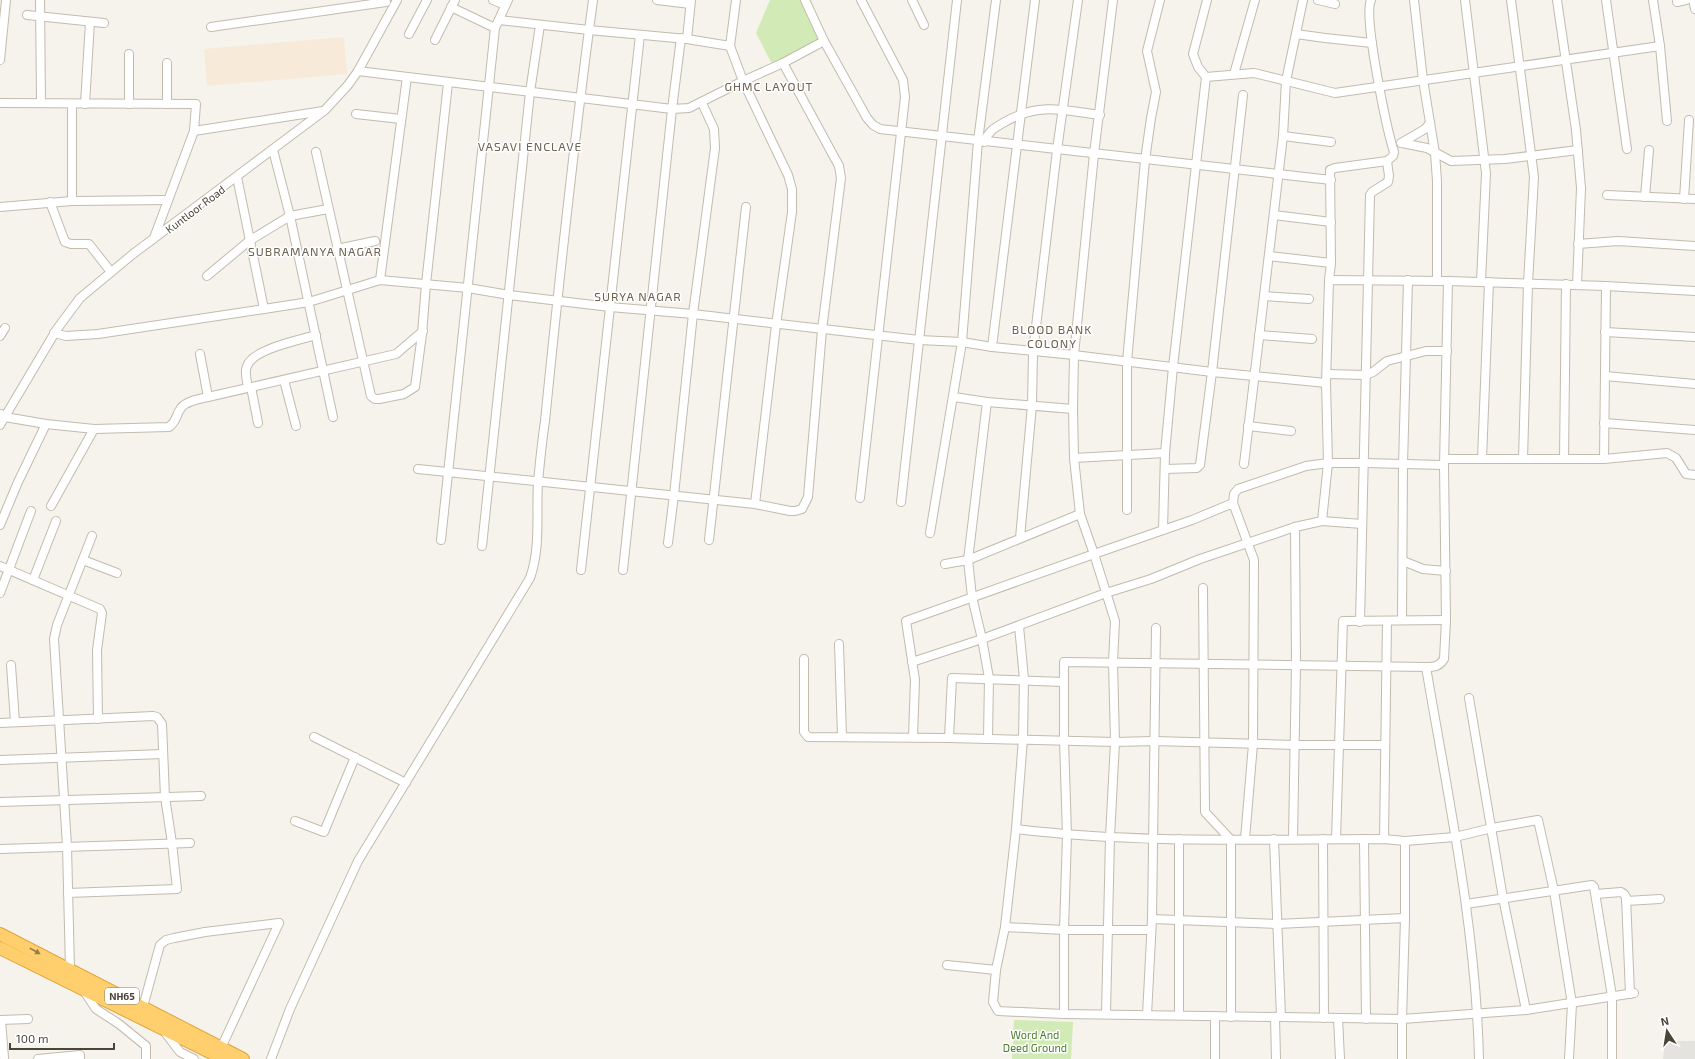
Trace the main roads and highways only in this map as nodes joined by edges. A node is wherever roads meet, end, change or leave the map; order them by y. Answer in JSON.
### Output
{"nodes":[{"id":1,"x":0,"y":934,"type":"edge"},
{"id":2,"x":0,"y":948,"type":"edge"},
{"id":3,"x":147,"y":1013,"type":"junction"},
{"id":4,"x":222,"y":1054,"type":"edge"},
{"id":5,"x":243,"y":1059,"type":"edge"}],
"edges":[{"from":1,"to":3,"type":"highway","number":"NH65","one_way":true},
{"from":2,"to":3,"type":"highway","number":"NH65"},
{"from":3,"to":4,"type":"highway","number":"NH65"},
{"from":3,"to":4,"type":"highway","number":"NH65"},
{"from":4,"to":5,"type":"highway","number":"NH65"}]}
